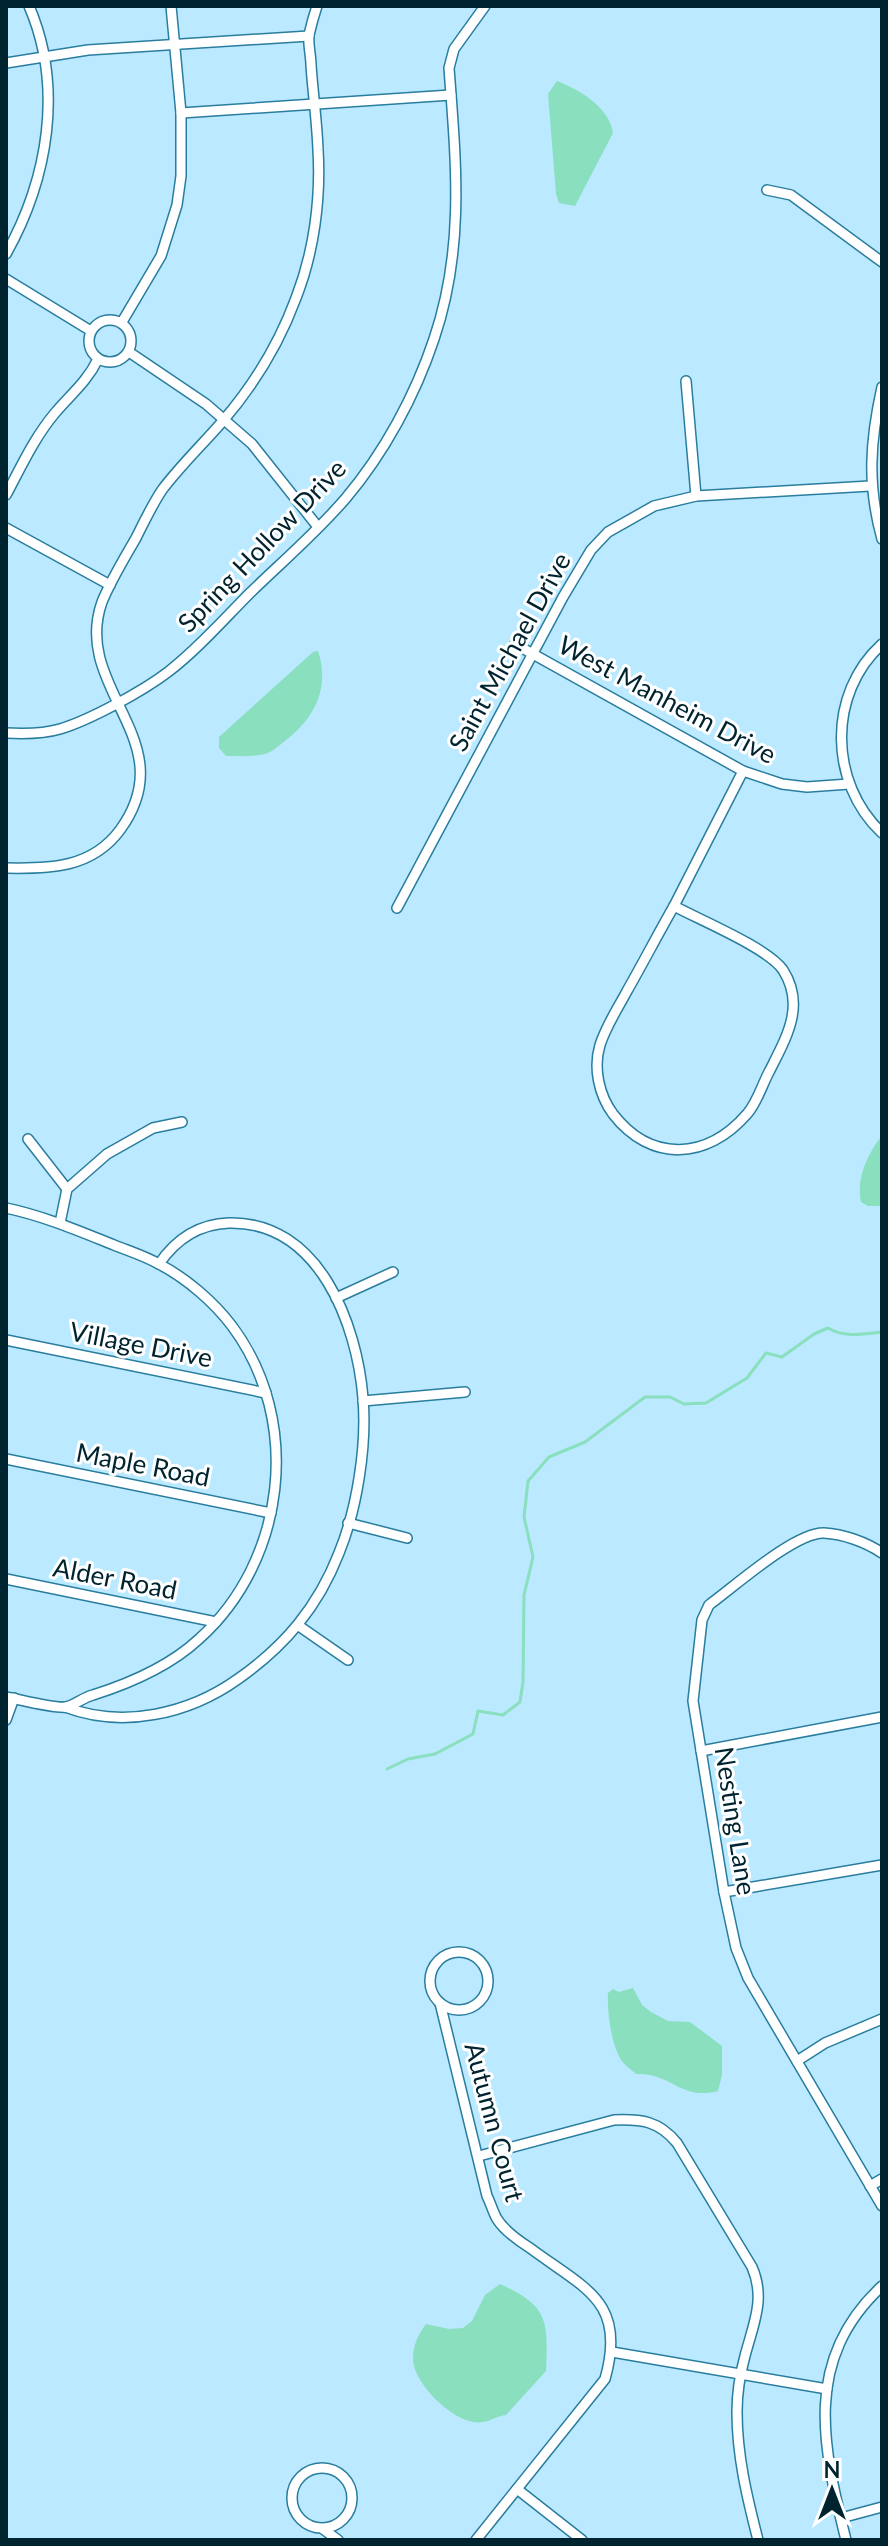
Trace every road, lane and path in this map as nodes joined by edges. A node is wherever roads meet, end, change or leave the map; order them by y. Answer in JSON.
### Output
{"nodes":[{"id":1,"x":29,"y":6,"type":"edge"},
{"id":2,"x":171,"y":6,"type":"edge"},
{"id":3,"x":317,"y":6,"type":"edge"},
{"id":4,"x":485,"y":6,"type":"edge"},
{"id":5,"x":309,"y":36,"type":"junction"},
{"id":6,"x":175,"y":45,"type":"junction"},
{"id":7,"x":43,"y":57,"type":"junction"},
{"id":8,"x":6,"y":63,"type":"edge"},
{"id":9,"x":451,"y":95,"type":"junction"},
{"id":10,"x":314,"y":104,"type":"junction"},
{"id":11,"x":181,"y":113,"type":"junction"},
{"id":12,"x":767,"y":190,"type":"dead end"},
{"id":13,"x":6,"y":254,"type":"edge"},
{"id":14,"x":882,"y":262,"type":"edge"},
{"id":15,"x":6,"y":279,"type":"edge"},
{"id":16,"x":122,"y":322,"type":"junction"},
{"id":17,"x":91,"y":331,"type":"junction"},
{"id":18,"x":129,"y":352,"type":"junction"},
{"id":19,"x":98,"y":359,"type":"junction"},
{"id":20,"x":686,"y":381,"type":"dead end"},
{"id":21,"x":882,"y":387,"type":"edge"},
{"id":22,"x":224,"y":419,"type":"junction"},
{"id":23,"x":870,"y":486,"type":"junction"},
{"id":24,"x":6,"y":495,"type":"edge"},
{"id":25,"x":696,"y":496,"type":"junction"},
{"id":26,"x":318,"y":527,"type":"junction"},
{"id":27,"x":6,"y":528,"type":"edge"},
{"id":28,"x":882,"y":539,"type":"edge"},
{"id":29,"x":110,"y":585,"type":"junction"},
{"id":30,"x":515,"y":644,"type":"dead end"},
{"id":31,"x":882,"y":644,"type":"edge"},
{"id":32,"x":533,"y":654,"type":"junction"},
{"id":33,"x":118,"y":702,"type":"junction"},
{"id":34,"x":6,"y":733,"type":"edge"},
{"id":35,"x":743,"y":771,"type":"junction"},
{"id":36,"x":849,"y":784,"type":"junction"},
{"id":37,"x":882,"y":833,"type":"edge"},
{"id":38,"x":6,"y":868,"type":"edge"},
{"id":39,"x":674,"y":906,"type":"junction"},
{"id":40,"x":397,"y":908,"type":"dead end"},
{"id":41,"x":182,"y":1122,"type":"dead end"},
{"id":42,"x":28,"y":1139,"type":"dead end"},
{"id":43,"x":67,"y":1189,"type":"junction"},
{"id":44,"x":6,"y":1208,"type":"edge"},
{"id":45,"x":60,"y":1223,"type":"junction"},
{"id":46,"x":159,"y":1264,"type":"junction"},
{"id":47,"x":393,"y":1272,"type":"dead end"},
{"id":48,"x":336,"y":1298,"type":"junction"},
{"id":49,"x":6,"y":1340,"type":"edge"},
{"id":50,"x":465,"y":1392,"type":"dead end"},
{"id":51,"x":266,"y":1393,"type":"junction"},
{"id":52,"x":363,"y":1401,"type":"junction"},
{"id":53,"x":6,"y":1459,"type":"edge"},
{"id":54,"x":271,"y":1513,"type":"junction"},
{"id":55,"x":348,"y":1523,"type":"junction"},
{"id":56,"x":407,"y":1538,"type":"dead end"},
{"id":57,"x":882,"y":1553,"type":"edge"},
{"id":58,"x":6,"y":1579,"type":"edge"},
{"id":59,"x":216,"y":1622,"type":"junction"},
{"id":60,"x":299,"y":1626,"type":"junction"},
{"id":61,"x":348,"y":1660,"type":"dead end"},
{"id":62,"x":10,"y":1698,"type":"edge"},
{"id":63,"x":65,"y":1707,"type":"junction"},
{"id":64,"x":882,"y":1717,"type":"edge"},
{"id":65,"x":6,"y":1720,"type":"edge"},
{"id":66,"x":701,"y":1751,"type":"junction"},
{"id":67,"x":882,"y":1865,"type":"edge"},
{"id":68,"x":724,"y":1892,"type":"junction"},
{"id":69,"x":440,"y":2003,"type":"junction"},
{"id":70,"x":882,"y":2019,"type":"edge"},
{"id":71,"x":797,"y":2061,"type":"junction"},
{"id":72,"x":479,"y":2156,"type":"junction"},
{"id":73,"x":882,"y":2179,"type":"edge"},
{"id":74,"x":870,"y":2186,"type":"junction"},
{"id":75,"x":882,"y":2206,"type":"edge"},
{"id":76,"x":882,"y":2286,"type":"edge"},
{"id":77,"x":612,"y":2352,"type":"junction"},
{"id":78,"x":740,"y":2374,"type":"junction"},
{"id":79,"x":827,"y":2389,"type":"junction"},
{"id":80,"x":517,"y":2489,"type":"junction"},
{"id":81,"x":882,"y":2507,"type":"edge"},
{"id":82,"x":841,"y":2518,"type":"junction"},
{"id":83,"x":323,"y":2529,"type":"junction"},
{"id":84,"x":338,"y":2540,"type":"edge"},
{"id":85,"x":476,"y":2540,"type":"edge"},
{"id":86,"x":582,"y":2540,"type":"edge"},
{"id":87,"x":758,"y":2540,"type":"edge"},
{"id":88,"x":846,"y":2540,"type":"edge"}],
"edges":[{"from":1,"to":7,"type":"street"},
{"from":2,"to":6,"type":"street"},
{"from":3,"to":5,"type":"street"},
{"from":4,"to":9,"type":"street","name":"Spring Hollow Drive"},
{"from":5,"to":6,"type":"street"},
{"from":5,"to":10,"type":"street"},
{"from":6,"to":7,"type":"street"},
{"from":6,"to":11,"type":"street"},
{"from":7,"to":8,"type":"street"},
{"from":7,"to":13,"type":"street"},
{"from":9,"to":10,"type":"street"},
{"from":9,"to":26,"type":"street","name":"Spring Hollow Drive"},
{"from":10,"to":11,"type":"street"},
{"from":10,"to":22,"type":"street"},
{"from":11,"to":16,"type":"street"},
{"from":12,"to":14,"type":"street"},
{"from":15,"to":17,"type":"street"},
{"from":16,"to":17,"type":"street"},
{"from":16,"to":18,"type":"street"},
{"from":17,"to":19,"type":"street"},
{"from":18,"to":19,"type":"street"},
{"from":18,"to":22,"type":"street"},
{"from":19,"to":24,"type":"street"},
{"from":20,"to":25,"type":"street"},
{"from":21,"to":23,"type":"street"},
{"from":22,"to":26,"type":"street"},
{"from":22,"to":29,"type":"street"},
{"from":23,"to":25,"type":"street","name":"Saint Michael Drive"},
{"from":23,"to":28,"type":"street"},
{"from":25,"to":32,"type":"street","name":"Saint Michael Drive"},
{"from":26,"to":33,"type":"street","name":"Spring Hollow Drive"},
{"from":27,"to":29,"type":"street"},
{"from":29,"to":33,"type":"street"},
{"from":30,"to":32,"type":"street","name":"West Manheim Drive"},
{"from":31,"to":36,"type":"street"},
{"from":32,"to":35,"type":"street","name":"West Manheim Drive"},
{"from":32,"to":40,"type":"street","name":"Saint Michael Drive"},
{"from":33,"to":34,"type":"street","name":"Spring Hollow Drive"},
{"from":33,"to":38,"type":"street"},
{"from":35,"to":36,"type":"street","name":"West Manheim Drive"},
{"from":35,"to":39,"type":"street"},
{"from":36,"to":37,"type":"street"},
{"from":39,"to":39,"type":"street"},
{"from":41,"to":43,"type":"street"},
{"from":42,"to":43,"type":"street"},
{"from":43,"to":45,"type":"street"},
{"from":44,"to":45,"type":"street"},
{"from":45,"to":46,"type":"street"},
{"from":46,"to":48,"type":"street"},
{"from":46,"to":51,"type":"street"},
{"from":47,"to":48,"type":"street"},
{"from":48,"to":52,"type":"street"},
{"from":49,"to":51,"type":"street","name":"Village Drive"},
{"from":50,"to":52,"type":"street"},
{"from":51,"to":54,"type":"street"},
{"from":52,"to":55,"type":"street"},
{"from":53,"to":54,"type":"street","name":"Maple Road"},
{"from":54,"to":59,"type":"street"},
{"from":55,"to":56,"type":"street"},
{"from":55,"to":60,"type":"street"},
{"from":57,"to":66,"type":"street","name":"Nesting Lane"},
{"from":58,"to":59,"type":"street","name":"Alder Road"},
{"from":59,"to":63,"type":"street"},
{"from":60,"to":61,"type":"street"},
{"from":60,"to":63,"type":"street"},
{"from":62,"to":63,"type":"street"},
{"from":62,"to":65,"type":"street"},
{"from":64,"to":66,"type":"street"},
{"from":66,"to":68,"type":"street","name":"Nesting Lane"},
{"from":67,"to":68,"type":"street"},
{"from":68,"to":71,"type":"street","name":"Nesting Lane"},
{"from":69,"to":69,"type":"street","name":"Autumn Court"},
{"from":69,"to":72,"type":"street","name":"Autumn Court"},
{"from":70,"to":71,"type":"street"},
{"from":71,"to":74,"type":"street","name":"Nesting Lane"},
{"from":72,"to":77,"type":"street","name":"Autumn Court"},
{"from":72,"to":78,"type":"street"},
{"from":73,"to":74,"type":"street"},
{"from":74,"to":75,"type":"street","name":"Nesting Lane"},
{"from":76,"to":79,"type":"street"},
{"from":77,"to":78,"type":"street"},
{"from":77,"to":80,"type":"street","name":"Autumn Court"},
{"from":78,"to":79,"type":"street"},
{"from":78,"to":87,"type":"street"},
{"from":79,"to":82,"type":"street"},
{"from":80,"to":85,"type":"street","name":"Autumn Court"},
{"from":80,"to":86,"type":"street"},
{"from":81,"to":82,"type":"street"},
{"from":82,"to":88,"type":"street"},
{"from":83,"to":83,"type":"street"},
{"from":83,"to":84,"type":"street"}]}
